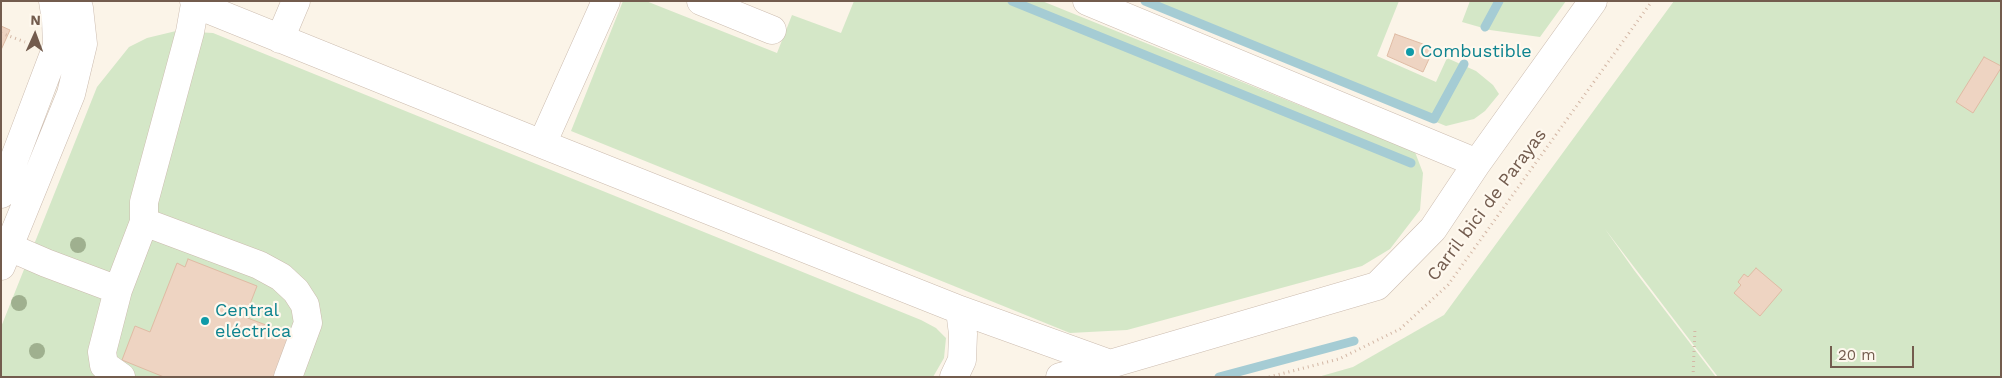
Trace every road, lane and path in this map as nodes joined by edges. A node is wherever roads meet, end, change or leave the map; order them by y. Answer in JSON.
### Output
{"nodes":[{"id":1,"x":53,"y":1,"type":"edge"},
{"id":2,"x":76,"y":1,"type":"edge"},
{"id":3,"x":296,"y":1,"type":"edge"},
{"id":4,"x":606,"y":1,"type":"edge"},
{"id":5,"x":701,"y":1,"type":"edge"},
{"id":6,"x":1087,"y":1,"type":"edge"},
{"id":7,"x":1592,"y":1,"type":"edge"},
{"id":8,"x":1652,"y":1,"type":"edge"},
{"id":9,"x":194,"y":3,"type":"edge"},
{"id":10,"x":772,"y":30,"type":"dead end"},
{"id":11,"x":1,"y":33,"type":"edge"},
{"id":12,"x":280,"y":39,"type":"junction"},
{"id":13,"x":26,"y":42,"type":"dead end"},
{"id":14,"x":542,"y":144,"type":"junction"},
{"id":15,"x":1477,"y":163,"type":"junction"},
{"id":16,"x":1,"y":194,"type":"edge"},
{"id":17,"x":144,"y":222,"type":"junction"},
{"id":18,"x":5,"y":256,"type":"edge"},
{"id":19,"x":118,"y":290,"type":"junction"},
{"id":20,"x":960,"y":310,"type":"junction"},
{"id":21,"x":1695,"y":328,"type":"dead end"},
{"id":22,"x":1110,"y":364,"type":"junction"},
{"id":23,"x":121,"y":377,"type":"edge"},
{"id":24,"x":288,"y":377,"type":"edge"},
{"id":25,"x":954,"y":377,"type":"edge"},
{"id":26,"x":1060,"y":377,"type":"edge"},
{"id":27,"x":1269,"y":377,"type":"edge"},
{"id":28,"x":1692,"y":377,"type":"edge"}],
"edges":[{"from":1,"to":16,"type":"lane"},
{"from":2,"to":18,"type":"lane"},
{"from":3,"to":12,"type":"lane"},
{"from":4,"to":14,"type":"lane"},
{"from":5,"to":10,"type":"lane"},
{"from":6,"to":15,"type":"lane"},
{"from":7,"to":15,"type":"lane"},
{"from":8,"to":27,"type":"path","name":"Carril bici de Parayas"},
{"from":9,"to":12,"type":"lane"},
{"from":9,"to":17,"type":"lane"},
{"from":11,"to":13,"type":"path"},
{"from":12,"to":14,"type":"lane"},
{"from":14,"to":20,"type":"lane"},
{"from":15,"to":22,"type":"lane"},
{"from":17,"to":19,"type":"lane"},
{"from":17,"to":24,"type":"lane"},
{"from":18,"to":19,"type":"lane"},
{"from":19,"to":23,"type":"lane"},
{"from":20,"to":22,"type":"lane"},
{"from":20,"to":25,"type":"lane"},
{"from":21,"to":28,"type":"path"},
{"from":22,"to":26,"type":"lane"}]}
